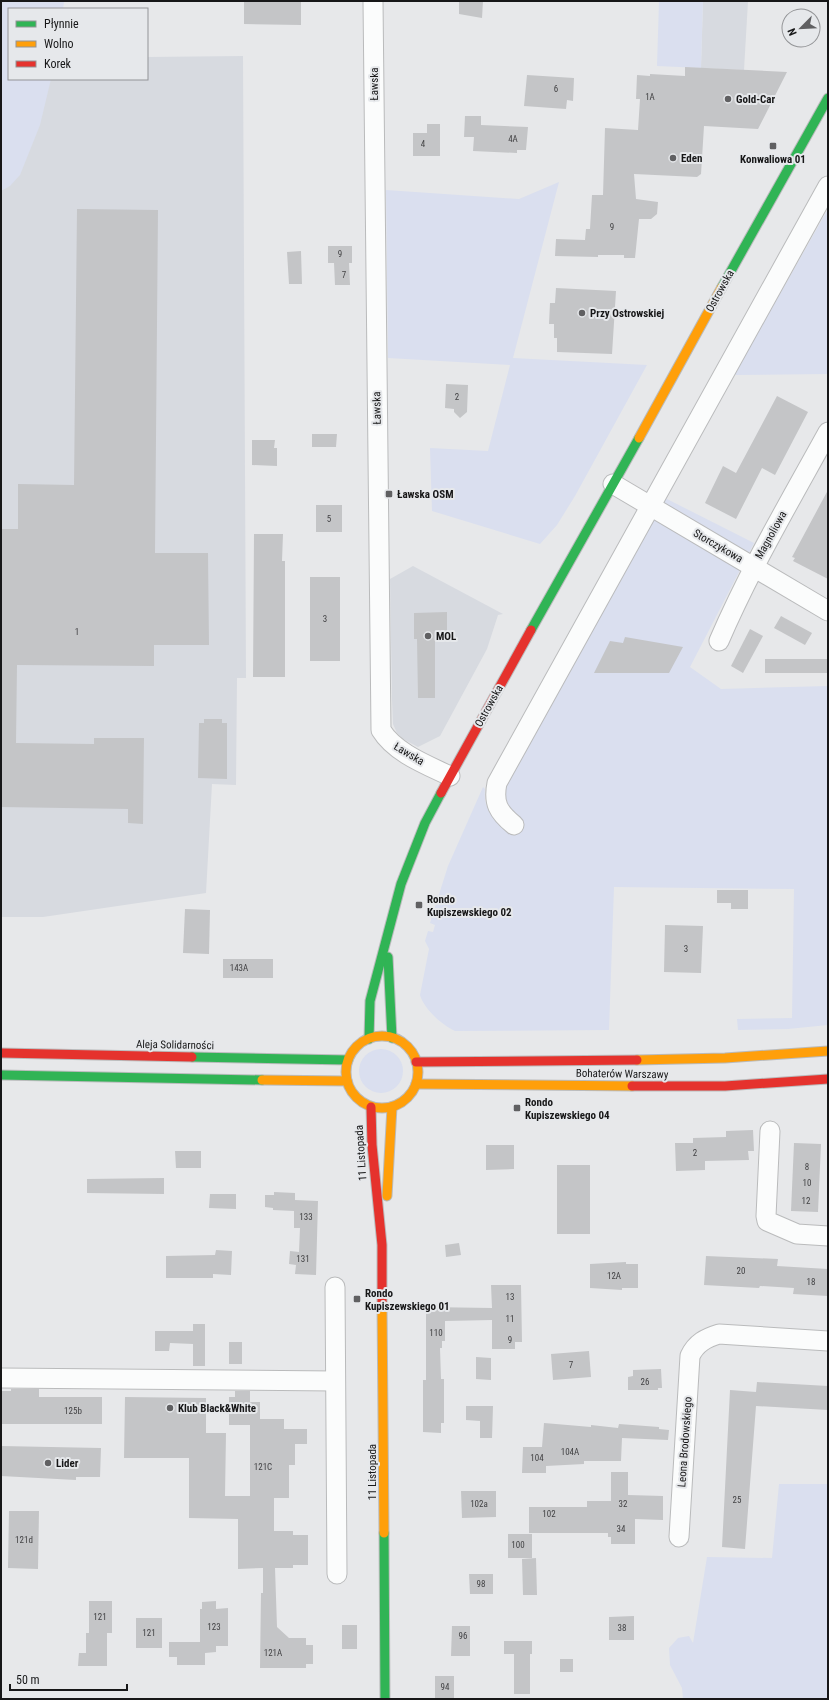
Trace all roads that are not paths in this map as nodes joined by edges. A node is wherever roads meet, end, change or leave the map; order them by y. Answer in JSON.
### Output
{"nodes":[{"id":1,"x":374,"y":1,"type":"edge"},
{"id":2,"x":828,"y":98,"type":"edge"},
{"id":3,"x":828,"y":186,"type":"edge"},
{"id":4,"x":828,"y":432,"type":"edge"},
{"id":5,"x":613,"y":484,"type":"junction"},
{"id":6,"x":650,"y":506,"type":"junction"},
{"id":7,"x":753,"y":567,"type":"junction"},
{"id":8,"x":828,"y":610,"type":"edge"},
{"id":9,"x":719,"y":641,"type":"dead end"},
{"id":10,"x":450,"y":776,"type":"junction"},
{"id":11,"x":514,"y":825,"type":"dead end"},
{"id":12,"x":387,"y":938,"type":"junction"},
{"id":13,"x":392,"y":1038,"type":"junction"},
{"id":14,"x":369,"y":1039,"type":"junction"},
{"id":15,"x":828,"y":1051,"type":"edge"},
{"id":16,"x":1,"y":1053,"type":"edge"},
{"id":17,"x":348,"y":1060,"type":"junction"},
{"id":18,"x":416,"y":1062,"type":"junction"},
{"id":19,"x":1,"y":1075,"type":"edge"},
{"id":20,"x":828,"y":1079,"type":"edge"},
{"id":21,"x":347,"y":1081,"type":"junction"},
{"id":22,"x":416,"y":1084,"type":"junction"},
{"id":23,"x":371,"y":1107,"type":"junction"},
{"id":24,"x":392,"y":1107,"type":"junction"},
{"id":25,"x":770,"y":1132,"type":"dead end"},
{"id":26,"x":828,"y":1236,"type":"edge"},
{"id":27,"x":382,"y":1245,"type":"junction"},
{"id":28,"x":335,"y":1287,"type":"dead end"},
{"id":29,"x":828,"y":1341,"type":"edge"},
{"id":30,"x":1,"y":1378,"type":"edge"},
{"id":31,"x":335,"y":1381,"type":"junction"},
{"id":32,"x":679,"y":1537,"type":"dead end"},
{"id":33,"x":337,"y":1574,"type":"dead end"},
{"id":34,"x":385,"y":1699,"type":"edge"}],
"edges":[{"from":1,"to":10,"type":"street","name":"Ławska"},
{"from":2,"to":5,"type":"main road","name":"Ostrowska"},
{"from":3,"to":6,"type":"street"},
{"from":4,"to":7,"type":"street","name":"Magnoliowa"},
{"from":5,"to":6,"type":"street"},
{"from":5,"to":10,"type":"main road","name":"Ostrowska"},
{"from":6,"to":7,"type":"street","name":"Storczykowa"},
{"from":6,"to":11,"type":"street"},
{"from":7,"to":8,"type":"street","name":"Storczykowa"},
{"from":7,"to":9,"type":"street","name":"Magnoliowa"},
{"from":10,"to":12,"type":"main road","name":"Ostrowska"},
{"from":12,"to":13,"type":"main road","name":"Ostrowska"},
{"from":12,"to":14,"type":"main road","name":"Ostrowska"},
{"from":13,"to":14,"type":"main road"},
{"from":13,"to":18,"type":"main road"},
{"from":14,"to":17,"type":"main road"},
{"from":15,"to":18,"type":"main road","name":"Bohaterów Warszawy"},
{"from":16,"to":17,"type":"main road","name":"Aleja Solidarności"},
{"from":17,"to":21,"type":"main road"},
{"from":18,"to":22,"type":"main road"},
{"from":19,"to":21,"type":"main road"},
{"from":20,"to":22,"type":"main road","name":"Bohaterów Warszawy"},
{"from":21,"to":23,"type":"main road"},
{"from":22,"to":24,"type":"main road"},
{"from":23,"to":24,"type":"main road"},
{"from":23,"to":27,"type":"main road","name":"11 Listopada"},
{"from":24,"to":27,"type":"main road","name":"11 Listopada"},
{"from":25,"to":26,"type":"street"},
{"from":27,"to":34,"type":"main road","name":"11 Listopada"},
{"from":28,"to":31,"type":"street"},
{"from":29,"to":32,"type":"street","name":"Leona Brodowskiego"},
{"from":30,"to":31,"type":"street"},
{"from":31,"to":33,"type":"street"}]}
